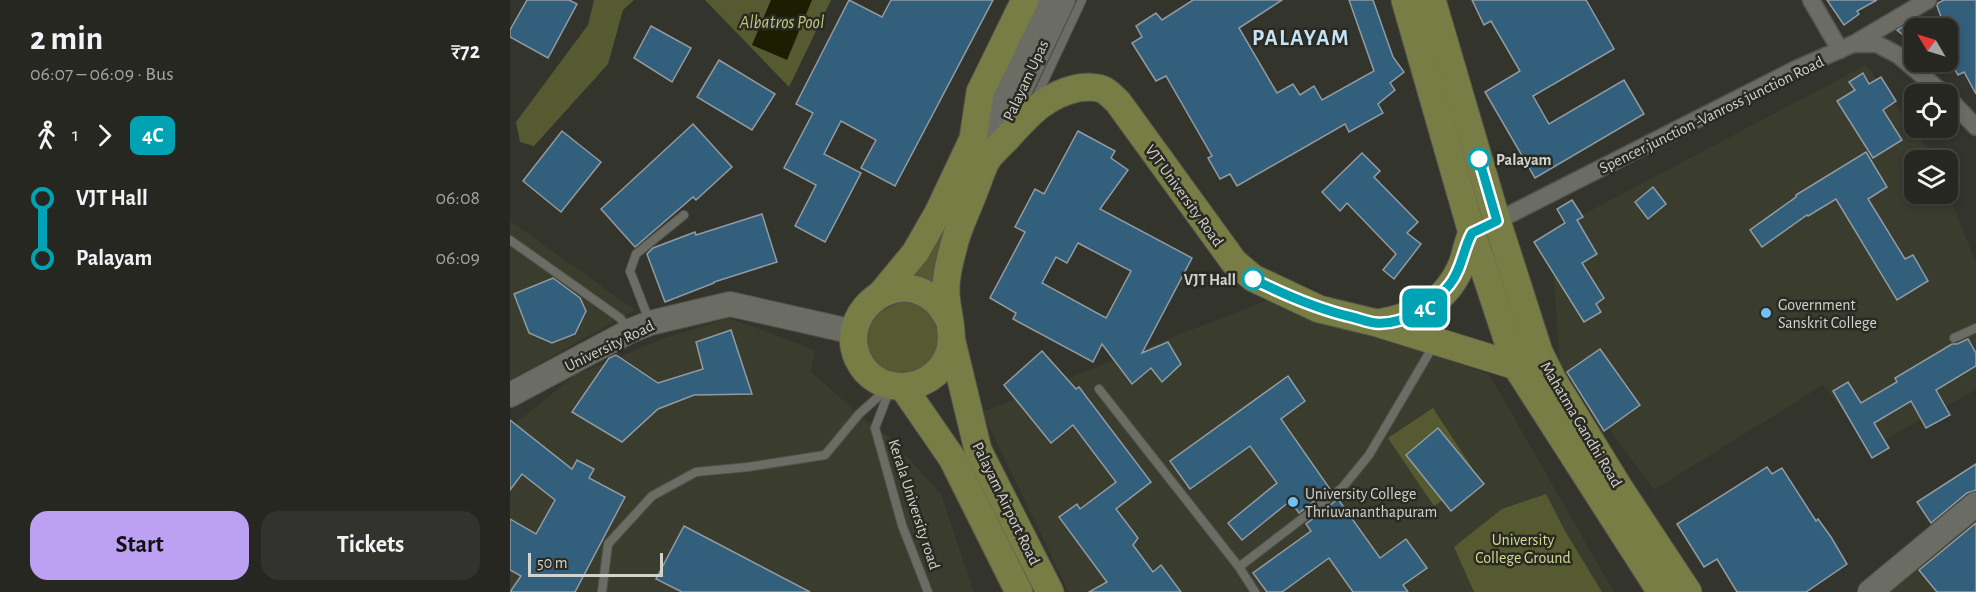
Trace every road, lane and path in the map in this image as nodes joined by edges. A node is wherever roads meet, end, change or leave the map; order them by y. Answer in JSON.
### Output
{"nodes":[{"id":1,"x":1026,"y":0,"type":"edge"},
{"id":2,"x":1045,"y":0,"type":"edge"},
{"id":3,"x":1063,"y":0,"type":"edge"},
{"id":4,"x":1082,"y":0,"type":"edge"},
{"id":5,"x":1405,"y":0,"type":"edge"},
{"id":6,"x":1432,"y":0,"type":"edge"},
{"id":7,"x":1811,"y":0,"type":"edge"},
{"id":8,"x":1928,"y":0,"type":"edge"},
{"id":9,"x":1846,"y":47,"type":"junction"},
{"id":10,"x":1932,"y":84,"type":"edge"},
{"id":11,"x":1958,"y":108,"type":"edge"},
{"id":12,"x":1028,"y":115,"type":"junction"},
{"id":13,"x":1976,"y":127,"type":"edge"},
{"id":14,"x":980,"y":150,"type":"junction"},
{"id":15,"x":684,"y":215,"type":"dead end"},
{"id":16,"x":1497,"y":221,"type":"junction"},
{"id":17,"x":1472,"y":233,"type":"junction"},
{"id":18,"x":510,"y":240,"type":"edge"},
{"id":19,"x":881,"y":294,"type":"junction"},
{"id":20,"x":1377,"y":323,"type":"junction"},
{"id":21,"x":640,"y":327,"type":"junction"},
{"id":22,"x":1976,"y":328,"type":"edge"},
{"id":23,"x":950,"y":331,"type":"junction"},
{"id":24,"x":854,"y":332,"type":"junction"},
{"id":25,"x":1954,"y":338,"type":"dead end"},
{"id":26,"x":1436,"y":342,"type":"junction"},
{"id":27,"x":1516,"y":366,"type":"junction"},
{"id":28,"x":897,"y":387,"type":"junction"},
{"id":29,"x":1099,"y":389,"type":"dead end"},
{"id":30,"x":510,"y":395,"type":"edge"},
{"id":31,"x":1976,"y":504,"type":"edge"},
{"id":32,"x":1239,"y":567,"type":"junction"},
{"id":33,"x":602,"y":592,"type":"edge"},
{"id":34,"x":928,"y":592,"type":"edge"},
{"id":35,"x":1019,"y":592,"type":"edge"},
{"id":36,"x":1050,"y":592,"type":"edge"},
{"id":37,"x":1255,"y":592,"type":"edge"},
{"id":38,"x":1660,"y":592,"type":"edge"},
{"id":39,"x":1688,"y":592,"type":"edge"},
{"id":40,"x":1870,"y":592,"type":"edge"}],
"edges":[{"from":1,"to":14,"type":"main road"},
{"from":2,"to":14,"type":"street","name":"Palayam Upas"},
{"from":3,"to":14,"type":"street","name":"Palayam Upas"},
{"from":4,"to":12,"type":"lane"},
{"from":5,"to":17,"type":"main road","name":"Mahatma Gandhi Road"},
{"from":6,"to":16,"type":"main road","name":"Mahatma Gandhi Road"},
{"from":7,"to":9,"type":"street"},
{"from":8,"to":9,"type":"street"},
{"from":9,"to":10,"type":"street","name":"Spencer junction -Vanross junction Road"},
{"from":9,"to":16,"type":"street","name":"Spencer junction -Vanross junction Road"},
{"from":11,"to":13,"type":"street","name":"Spencer junction -Vanross junction Road"},
{"from":12,"to":14,"type":"main road","name":"VJT University Road"},
{"from":12,"to":20,"type":"main road","name":"VJT University Road"},
{"from":14,"to":19,"type":"main road"},
{"from":14,"to":23,"type":"main road","name":"Palayam Airport Road"},
{"from":15,"to":21,"type":"lane"},
{"from":16,"to":17,"type":"street","name":"Spencer junction -Vanross junction Road"},
{"from":16,"to":39,"type":"main road","name":"Mahatma Gandhi Road"},
{"from":17,"to":20,"type":"main road"},
{"from":17,"to":27,"type":"main road","name":"Mahatma Gandhi Road"},
{"from":18,"to":21,"type":"lane"},
{"from":19,"to":23,"type":"main road"},
{"from":19,"to":24,"type":"main road"},
{"from":20,"to":26,"type":"main road","name":"VJT University Road"},
{"from":21,"to":24,"type":"street","name":"University Road"},
{"from":21,"to":30,"type":"street","name":"University Road"},
{"from":22,"to":25,"type":"lane"},
{"from":23,"to":28,"type":"main road"},
{"from":23,"to":36,"type":"main road","name":"Palayam Airport Road"},
{"from":24,"to":28,"type":"main road"},
{"from":26,"to":27,"type":"main road","name":"VJT University Road"},
{"from":26,"to":32,"type":"lane"},
{"from":27,"to":38,"type":"main road","name":"Mahatma Gandhi Road"},
{"from":28,"to":33,"type":"lane"},
{"from":28,"to":34,"type":"lane","name":"Kerala University road"},
{"from":28,"to":35,"type":"main road","name":"Palayam Airport Road"},
{"from":29,"to":32,"type":"lane"},
{"from":31,"to":40,"type":"street"},
{"from":32,"to":37,"type":"lane"}]}
